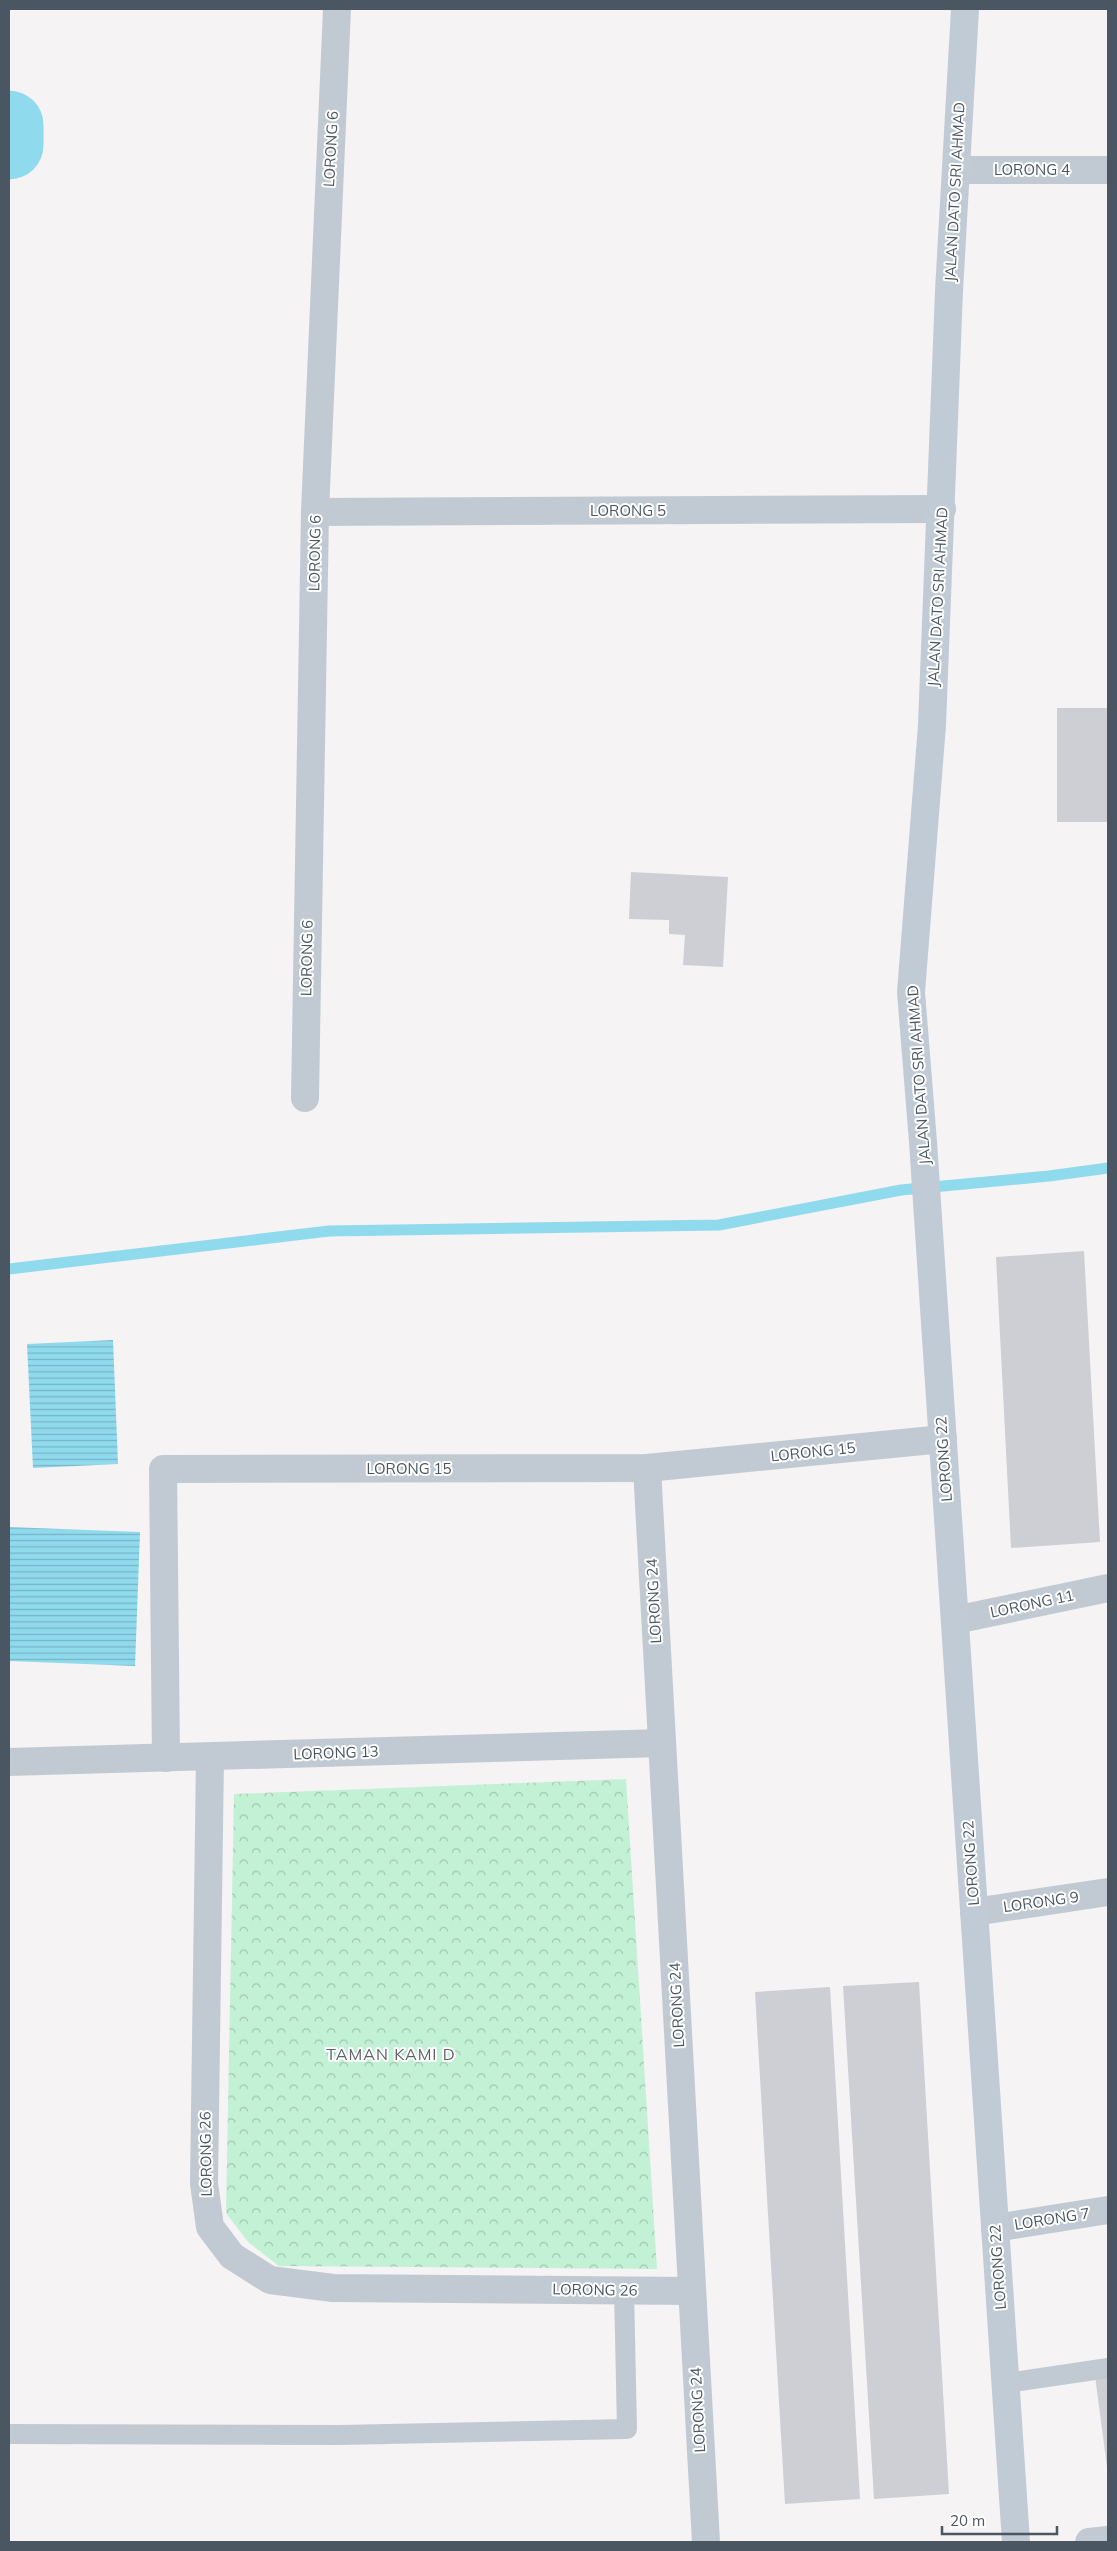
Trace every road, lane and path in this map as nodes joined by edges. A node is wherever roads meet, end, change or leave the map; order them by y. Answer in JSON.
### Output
{"nodes":[{"id":1,"x":337,"y":9,"type":"edge"},
{"id":2,"x":965,"y":9,"type":"edge"},
{"id":3,"x":957,"y":170,"type":"junction"},
{"id":4,"x":1108,"y":170,"type":"edge"},
{"id":5,"x":942,"y":509,"type":"junction"},
{"id":6,"x":315,"y":512,"type":"junction"},
{"id":7,"x":305,"y":1098,"type":"dead end"},
{"id":8,"x":925,"y":1184,"type":"joint"},
{"id":9,"x":943,"y":1439,"type":"junction"},
{"id":10,"x":647,"y":1468,"type":"junction"},
{"id":11,"x":1108,"y":1588,"type":"edge"},
{"id":12,"x":955,"y":1620,"type":"junction"},
{"id":13,"x":662,"y":1743,"type":"junction"},
{"id":14,"x":166,"y":1758,"type":"junction"},
{"id":15,"x":210,"y":1758,"type":"junction"},
{"id":16,"x":9,"y":1762,"type":"edge"},
{"id":17,"x":1108,"y":1892,"type":"edge"},
{"id":18,"x":974,"y":1912,"type":"junction"},
{"id":19,"x":1108,"y":2210,"type":"edge"},
{"id":20,"x":995,"y":2228,"type":"junction"},
{"id":21,"x":624,"y":2290,"type":"junction"},
{"id":22,"x":692,"y":2291,"type":"junction"},
{"id":23,"x":1108,"y":2368,"type":"edge"},
{"id":24,"x":1006,"y":2383,"type":"junction"},
{"id":25,"x":9,"y":2434,"type":"edge"},
{"id":26,"x":1108,"y":2540,"type":"edge"},
{"id":27,"x":706,"y":2542,"type":"edge"},
{"id":28,"x":1016,"y":2542,"type":"edge"},
{"id":29,"x":1089,"y":2542,"type":"edge"}],
"edges":[{"from":1,"to":6,"type":"street","name":"LORONG 6"},
{"from":2,"to":3,"type":"street","name":"JALAN DATO SRI AHMAD"},
{"from":3,"to":4,"type":"street","name":"LORONG 4"},
{"from":3,"to":5,"type":"street","name":"JALAN DATO SRI AHMAD"},
{"from":5,"to":6,"type":"street","name":"LORONG 5"},
{"from":5,"to":8,"type":"street","name":"JALAN DATO SRI AHMAD"},
{"from":6,"to":7,"type":"street","name":"LORONG 6"},
{"from":8,"to":9,"type":"street","name":"LORONG 22"},
{"from":9,"to":10,"type":"street","name":"LORONG 15"},
{"from":9,"to":12,"type":"street","name":"LORONG 22"},
{"from":10,"to":13,"type":"street","name":"LORONG 24"},
{"from":10,"to":14,"type":"street","name":"LORONG 15"},
{"from":11,"to":12,"type":"street","name":"LORONG 11"},
{"from":12,"to":18,"type":"street","name":"LORONG 22"},
{"from":13,"to":15,"type":"street","name":"LORONG 13"},
{"from":13,"to":22,"type":"street","name":"LORONG 24"},
{"from":14,"to":15,"type":"street","name":"LORONG 13"},
{"from":14,"to":16,"type":"street","name":"LORONG 13"},
{"from":15,"to":21,"type":"street","name":"LORONG 26"},
{"from":17,"to":18,"type":"street","name":"LORONG 9"},
{"from":18,"to":20,"type":"street","name":"LORONG 22"},
{"from":19,"to":20,"type":"street","name":"LORONG 7"},
{"from":20,"to":24,"type":"street","name":"LORONG 22"},
{"from":21,"to":22,"type":"street","name":"LORONG 26"},
{"from":21,"to":25,"type":"lane"},
{"from":22,"to":27,"type":"street","name":"LORONG 24"},
{"from":23,"to":24,"type":"lane"},
{"from":24,"to":28,"type":"street","name":"LORONG 22"},
{"from":26,"to":29,"type":"street"}]}
